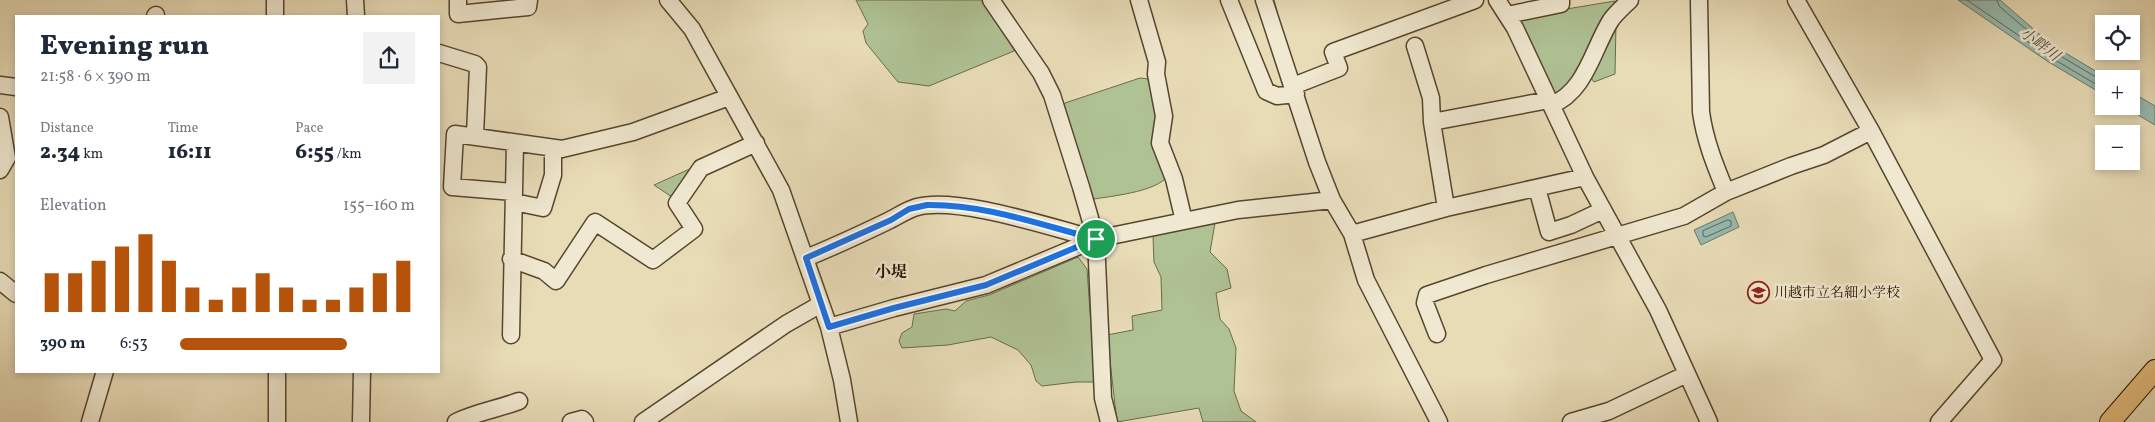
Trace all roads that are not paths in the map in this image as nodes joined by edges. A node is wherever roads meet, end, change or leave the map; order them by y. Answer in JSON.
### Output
{"nodes":[{"id":1,"x":275,"y":0,"type":"edge"},
{"id":2,"x":355,"y":0,"type":"edge"},
{"id":3,"x":458,"y":0,"type":"edge"},
{"id":4,"x":529,"y":0,"type":"edge"},
{"id":5,"x":668,"y":0,"type":"edge"},
{"id":6,"x":991,"y":0,"type":"edge"},
{"id":7,"x":1139,"y":0,"type":"edge"},
{"id":8,"x":1229,"y":0,"type":"edge"},
{"id":9,"x":1264,"y":0,"type":"edge"},
{"id":10,"x":1475,"y":0,"type":"edge"},
{"id":11,"x":1497,"y":0,"type":"edge"},
{"id":12,"x":1561,"y":0,"type":"edge"},
{"id":13,"x":1620,"y":0,"type":"edge"},
{"id":14,"x":1630,"y":0,"type":"edge"},
{"id":15,"x":1699,"y":0,"type":"edge"},
{"id":16,"x":1796,"y":0,"type":"edge"},
{"id":17,"x":275,"y":15,"type":"edge"},
{"id":18,"x":356,"y":15,"type":"edge"},
{"id":19,"x":1507,"y":15,"type":"junction"},
{"id":20,"x":1611,"y":20,"type":"junction"},
{"id":21,"x":1414,"y":46,"type":"dead end"},
{"id":22,"x":440,"y":53,"type":"edge"},
{"id":23,"x":0,"y":85,"type":"edge"},
{"id":24,"x":15,"y":87,"type":"edge"},
{"id":25,"x":1294,"y":90,"type":"junction"},
{"id":26,"x":729,"y":97,"type":"junction"},
{"id":27,"x":1550,"y":102,"type":"junction"},
{"id":28,"x":0,"y":117,"type":"edge"},
{"id":29,"x":1432,"y":122,"type":"junction"},
{"id":30,"x":1871,"y":131,"type":"junction"},
{"id":31,"x":475,"y":135,"type":"junction"},
{"id":32,"x":756,"y":143,"type":"junction"},
{"id":33,"x":515,"y":144,"type":"junction"},
{"id":34,"x":553,"y":148,"type":"junction"},
{"id":35,"x":0,"y":170,"type":"edge"},
{"id":36,"x":1585,"y":177,"type":"junction"},
{"id":37,"x":1537,"y":188,"type":"junction"},
{"id":38,"x":1726,"y":192,"type":"junction"},
{"id":39,"x":514,"y":197,"type":"junction"},
{"id":40,"x":1332,"y":200,"type":"junction"},
{"id":41,"x":1446,"y":208,"type":"junction"},
{"id":42,"x":1603,"y":210,"type":"junction"},
{"id":43,"x":1184,"y":221,"type":"junction"},
{"id":44,"x":1352,"y":234,"type":"junction"},
{"id":45,"x":1617,"y":235,"type":"junction"},
{"id":46,"x":1096,"y":239,"type":"junction"},
{"id":47,"x":806,"y":258,"type":"junction"},
{"id":48,"x":511,"y":259,"type":"junction"},
{"id":49,"x":0,"y":281,"type":"edge"},
{"id":50,"x":15,"y":293,"type":"edge"},
{"id":51,"x":821,"y":304,"type":"junction"},
{"id":52,"x":829,"y":327,"type":"junction"},
{"id":53,"x":1437,"y":334,"type":"dead end"},
{"id":54,"x":511,"y":335,"type":"dead end"},
{"id":55,"x":2155,"y":370,"type":"edge"},
{"id":56,"x":104,"y":373,"type":"edge"},
{"id":57,"x":277,"y":373,"type":"edge"},
{"id":58,"x":362,"y":373,"type":"edge"},
{"id":59,"x":1687,"y":374,"type":"junction"},
{"id":60,"x":519,"y":401,"type":"dead end"},
{"id":61,"x":90,"y":422,"type":"edge"},
{"id":62,"x":277,"y":422,"type":"edge"},
{"id":63,"x":361,"y":422,"type":"edge"},
{"id":64,"x":456,"y":422,"type":"edge"},
{"id":65,"x":571,"y":422,"type":"edge"},
{"id":66,"x":585,"y":422,"type":"edge"},
{"id":67,"x":644,"y":422,"type":"edge"},
{"id":68,"x":849,"y":422,"type":"edge"},
{"id":69,"x":1109,"y":422,"type":"edge"},
{"id":70,"x":1439,"y":422,"type":"edge"},
{"id":71,"x":1571,"y":422,"type":"edge"},
{"id":72,"x":1709,"y":422,"type":"edge"},
{"id":73,"x":1939,"y":422,"type":"edge"},
{"id":74,"x":2110,"y":422,"type":"edge"}],
"edges":[{"from":1,"to":17,"type":"street"},
{"from":2,"to":18,"type":"street"},
{"from":3,"to":4,"type":"street"},
{"from":5,"to":26,"type":"street"},
{"from":6,"to":46,"type":"street"},
{"from":7,"to":43,"type":"street"},
{"from":8,"to":25,"type":"street"},
{"from":9,"to":25,"type":"street"},
{"from":10,"to":25,"type":"street"},
{"from":11,"to":19,"type":"street"},
{"from":12,"to":19,"type":"street"},
{"from":13,"to":20,"type":"street"},
{"from":14,"to":20,"type":"street"},
{"from":15,"to":38,"type":"street"},
{"from":16,"to":30,"type":"street"},
{"from":19,"to":27,"type":"street"},
{"from":20,"to":27,"type":"street"},
{"from":21,"to":29,"type":"street"},
{"from":22,"to":31,"type":"street"},
{"from":23,"to":24,"type":"street"},
{"from":25,"to":40,"type":"street"},
{"from":26,"to":32,"type":"street"},
{"from":26,"to":34,"type":"street"},
{"from":27,"to":29,"type":"street"},
{"from":27,"to":36,"type":"street"},
{"from":28,"to":35,"type":"street"},
{"from":29,"to":41,"type":"street"},
{"from":30,"to":38,"type":"street"},
{"from":30,"to":73,"type":"street"},
{"from":31,"to":33,"type":"street"},
{"from":31,"to":39,"type":"street"},
{"from":32,"to":47,"type":"street"},
{"from":32,"to":48,"type":"street"},
{"from":33,"to":34,"type":"street"},
{"from":33,"to":39,"type":"street"},
{"from":34,"to":39,"type":"street"},
{"from":36,"to":37,"type":"street"},
{"from":36,"to":42,"type":"street"},
{"from":37,"to":41,"type":"street"},
{"from":37,"to":42,"type":"street"},
{"from":38,"to":45,"type":"street"},
{"from":39,"to":48,"type":"street"},
{"from":40,"to":43,"type":"street"},
{"from":40,"to":44,"type":"street"},
{"from":41,"to":44,"type":"street"},
{"from":42,"to":45,"type":"street"},
{"from":43,"to":46,"type":"street"},
{"from":44,"to":70,"type":"street"},
{"from":45,"to":53,"type":"street"},
{"from":45,"to":59,"type":"street"},
{"from":46,"to":47,"type":"street"},
{"from":46,"to":52,"type":"street"},
{"from":46,"to":69,"type":"street"},
{"from":47,"to":51,"type":"street"},
{"from":48,"to":54,"type":"street"},
{"from":49,"to":50,"type":"street"},
{"from":51,"to":52,"type":"street"},
{"from":51,"to":67,"type":"street"},
{"from":52,"to":68,"type":"street"},
{"from":55,"to":74,"type":"main road"},
{"from":56,"to":61,"type":"street"},
{"from":57,"to":62,"type":"street"},
{"from":58,"to":63,"type":"street"},
{"from":59,"to":71,"type":"street"},
{"from":59,"to":72,"type":"street"},
{"from":60,"to":64,"type":"street"},
{"from":65,"to":66,"type":"street"}]}
